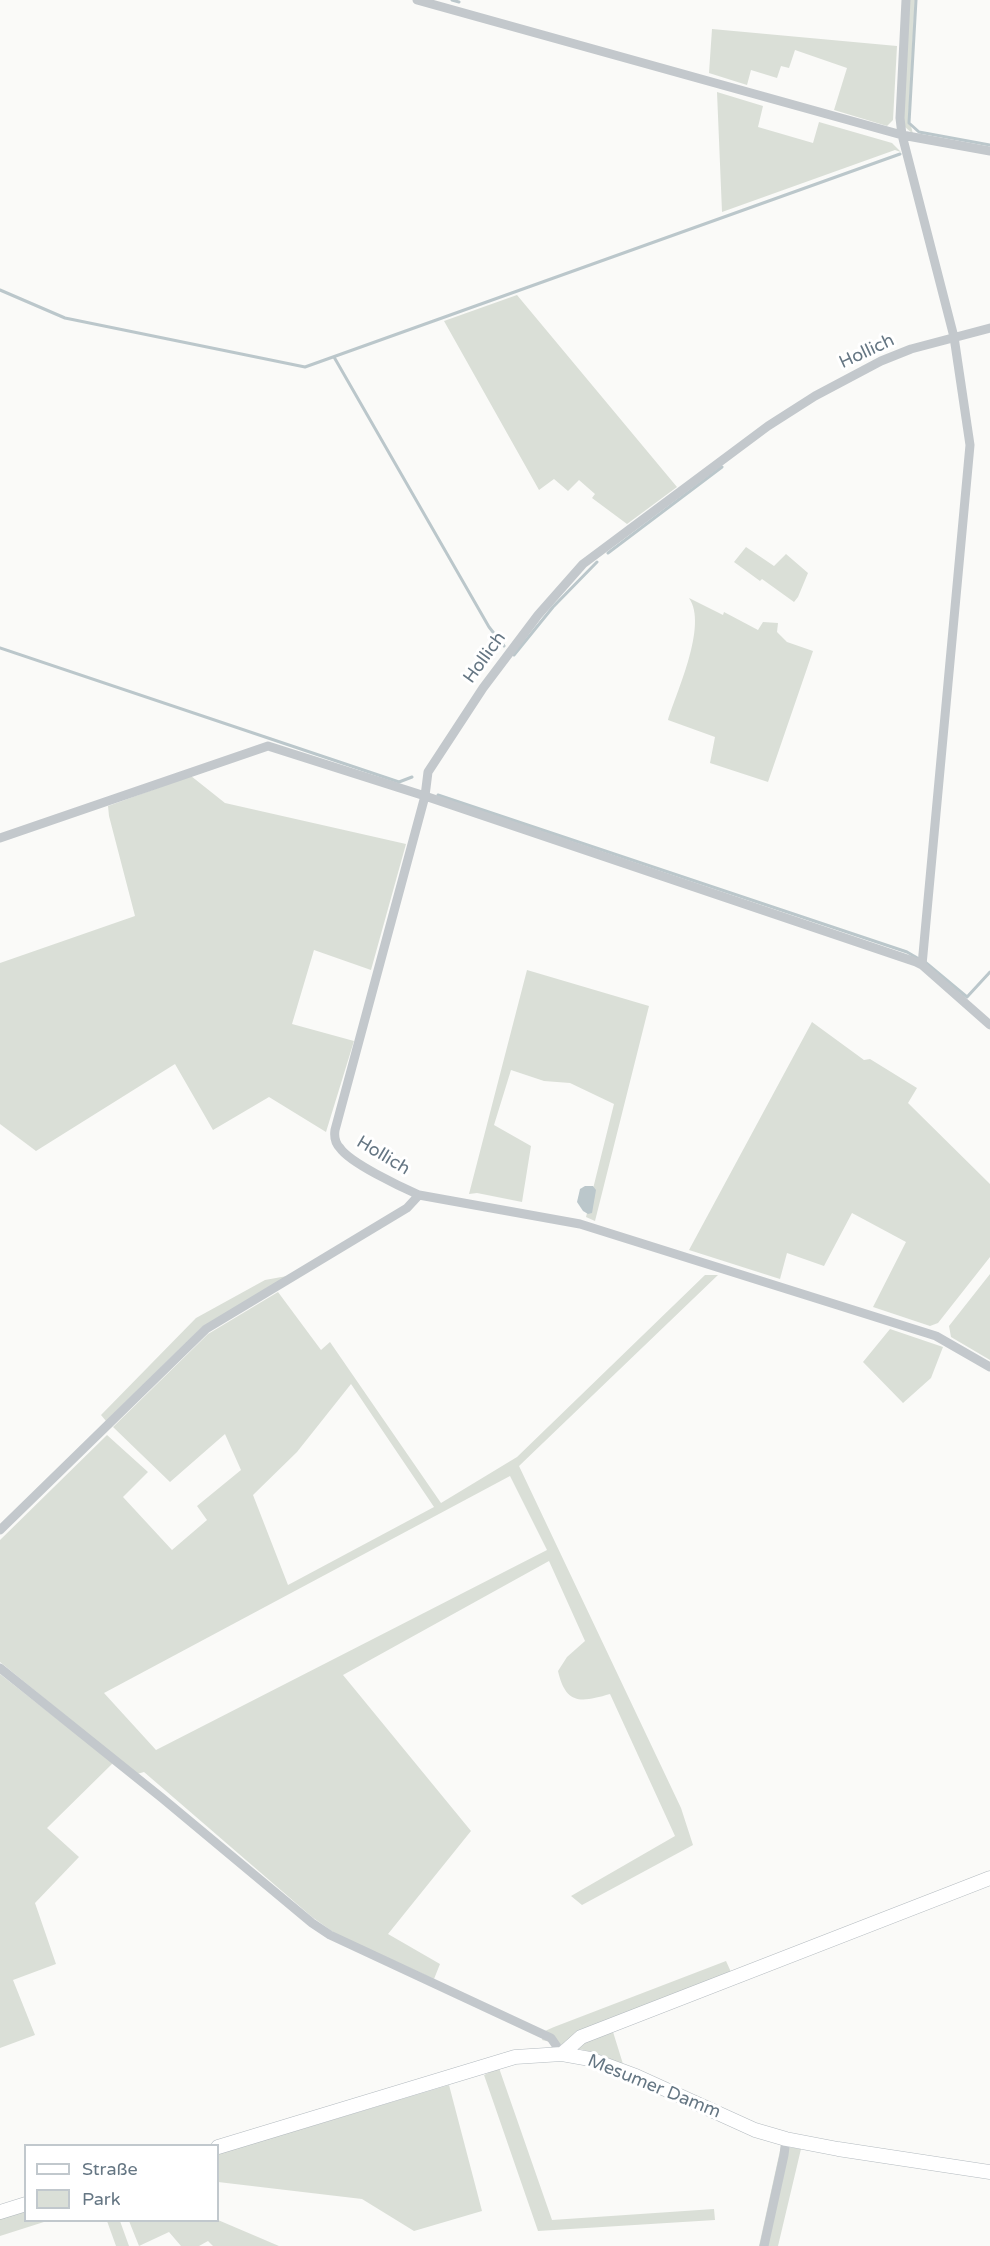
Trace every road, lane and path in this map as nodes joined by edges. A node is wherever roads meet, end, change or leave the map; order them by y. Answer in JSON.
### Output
{"nodes":[{"id":1,"x":417,"y":0,"type":"edge"},
{"id":2,"x":906,"y":0,"type":"edge"},
{"id":3,"x":902,"y":135,"type":"junction"},
{"id":4,"x":990,"y":151,"type":"edge"},
{"id":5,"x":990,"y":328,"type":"edge"},
{"id":6,"x":954,"y":337,"type":"junction"},
{"id":7,"x":425,"y":796,"type":"junction"},
{"id":8,"x":0,"y":838,"type":"edge"},
{"id":9,"x":922,"y":965,"type":"junction"},
{"id":10,"x":990,"y":1025,"type":"edge"},
{"id":11,"x":419,"y":1195,"type":"junction"},
{"id":12,"x":990,"y":1367,"type":"edge"},
{"id":13,"x":0,"y":1530,"type":"edge"},
{"id":14,"x":0,"y":1668,"type":"edge"},
{"id":15,"x":990,"y":1878,"type":"edge"},
{"id":16,"x":562,"y":2054,"type":"junction"},
{"id":17,"x":786,"y":2139,"type":"junction"},
{"id":18,"x":219,"y":2147,"type":"edge"},
{"id":19,"x":990,"y":2172,"type":"edge"},
{"id":20,"x":24,"y":2205,"type":"edge"},
{"id":21,"x":0,"y":2212,"type":"edge"},
{"id":22,"x":764,"y":2246,"type":"edge"}],
"edges":[{"from":1,"to":3,"type":"street"},
{"from":2,"to":3,"type":"street"},
{"from":3,"to":4,"type":"street"},
{"from":3,"to":6,"type":"street"},
{"from":5,"to":6,"type":"street","name":"Hollich"},
{"from":6,"to":7,"type":"street","name":"Hollich"},
{"from":6,"to":9,"type":"street"},
{"from":7,"to":8,"type":"street"},
{"from":7,"to":9,"type":"street"},
{"from":7,"to":11,"type":"street","name":"Hollich"},
{"from":9,"to":10,"type":"street"},
{"from":11,"to":12,"type":"street","name":"Hollich"},
{"from":11,"to":13,"type":"street"},
{"from":14,"to":16,"type":"street"},
{"from":15,"to":16,"type":"main road"},
{"from":16,"to":17,"type":"main road","name":"Mesumer Damm"},
{"from":16,"to":18,"type":"main road","name":"Mesumer Damm"},
{"from":17,"to":19,"type":"main road","name":"Mesumer Damm"},
{"from":17,"to":22,"type":"street"},
{"from":20,"to":21,"type":"main road"}]}
